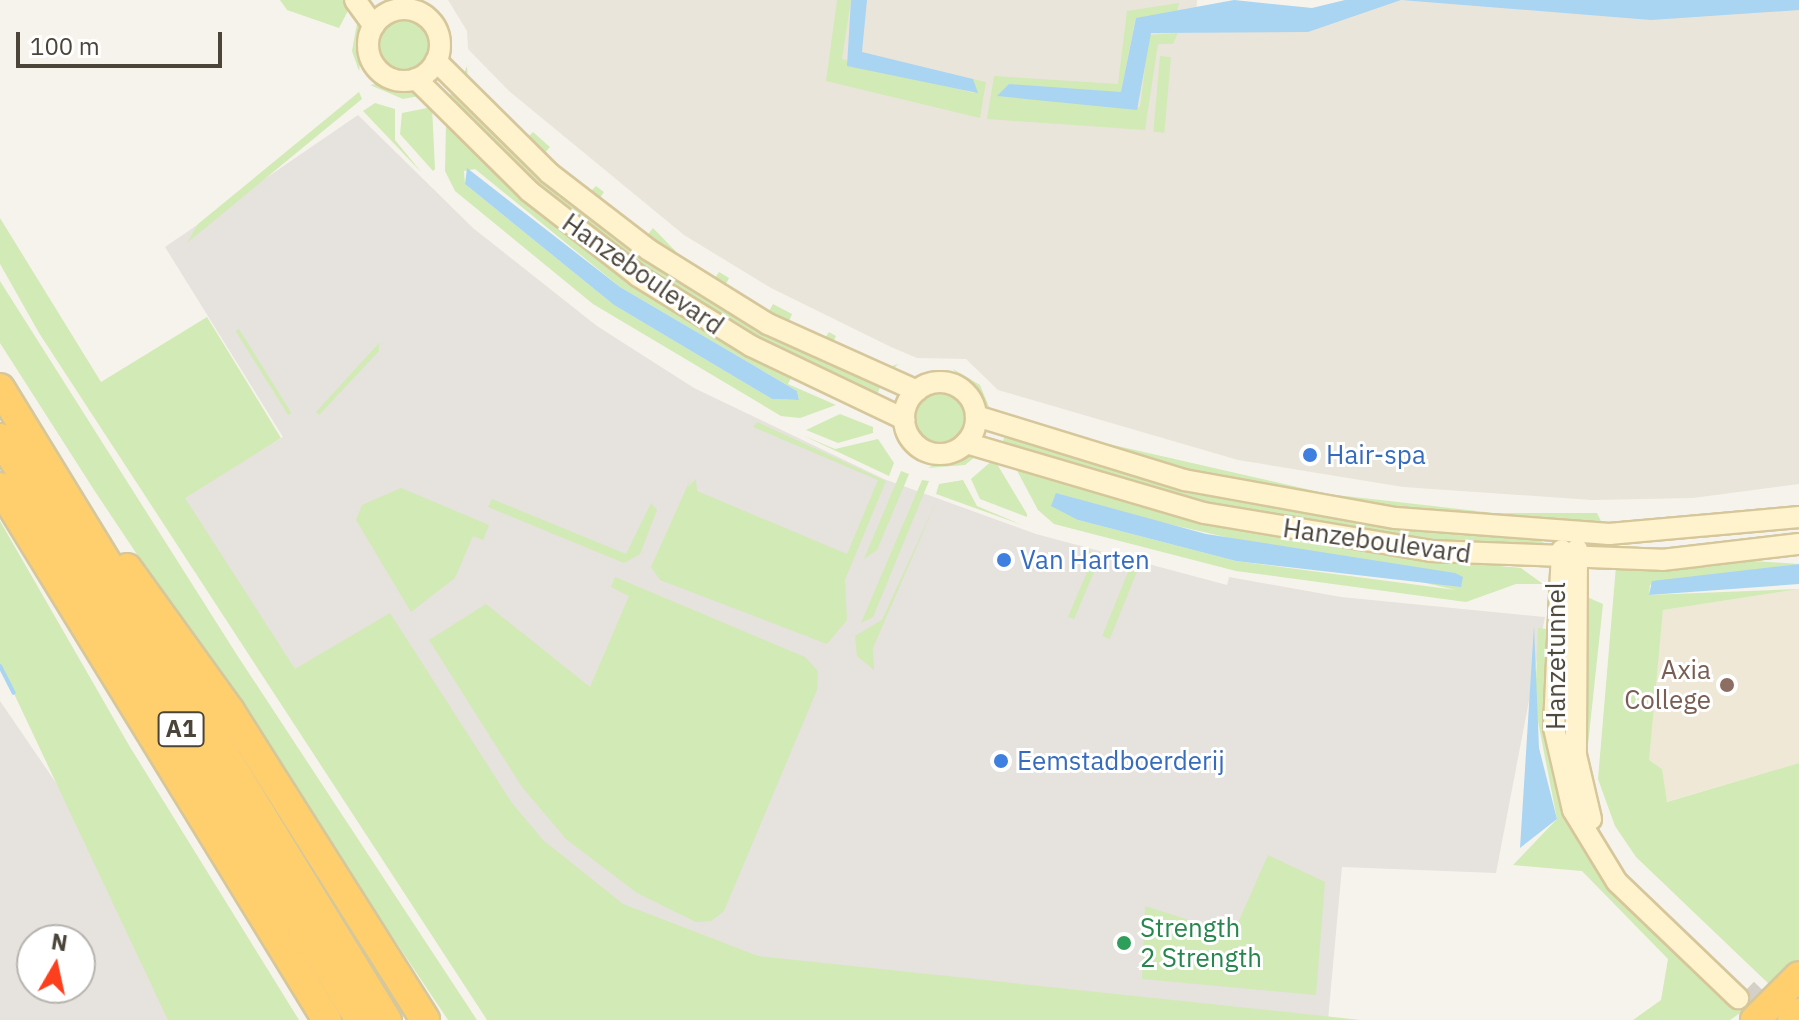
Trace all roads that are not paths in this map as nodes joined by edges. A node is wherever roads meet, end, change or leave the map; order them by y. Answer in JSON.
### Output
{"nodes":[{"id":1,"x":355,"y":0,"type":"edge"},
{"id":2,"x":394,"y":5,"type":"edge"},
{"id":3,"x":374,"y":26,"type":"junction"},
{"id":4,"x":436,"y":61,"type":"junction"},
{"id":5,"x":416,"y":79,"type":"junction"},
{"id":6,"x":0,"y":388,"type":"edge"},
{"id":7,"x":917,"y":391,"type":"junction"},
{"id":8,"x":976,"y":416,"type":"junction"},
{"id":9,"x":904,"y":419,"type":"junction"},
{"id":10,"x":0,"y":438,"type":"edge"},
{"id":11,"x":966,"y":443,"type":"junction"},
{"id":12,"x":0,"y":487,"type":"edge"},
{"id":13,"x":74,"y":507,"type":"junction"},
{"id":14,"x":1799,"y":517,"type":"edge"},
{"id":15,"x":1571,"y":532,"type":"junction"},
{"id":16,"x":1799,"y":544,"type":"edge"},
{"id":17,"x":1557,"y":559,"type":"junction"},
{"id":18,"x":1581,"y":560,"type":"junction"},
{"id":19,"x":1799,"y":976,"type":"edge"},
{"id":20,"x":1747,"y":1002,"type":"edge"},
{"id":21,"x":1799,"y":1013,"type":"edge"},
{"id":22,"x":327,"y":1020,"type":"edge"},
{"id":23,"x":360,"y":1020,"type":"edge"},
{"id":24,"x":387,"y":1020,"type":"edge"},
{"id":25,"x":425,"y":1020,"type":"edge"},
{"id":26,"x":1792,"y":1020,"type":"edge"}],
"edges":[{"from":1,"to":3,"type":"main road"},
{"from":2,"to":3,"type":"main road"},
{"from":2,"to":4,"type":"main road"},
{"from":3,"to":5,"type":"main road"},
{"from":4,"to":5,"type":"main road"},
{"from":4,"to":7,"type":"main road","name":"Hanzeboulevard"},
{"from":5,"to":9,"type":"main road","name":"Hanzeboulevard"},
{"from":6,"to":13,"type":"highway","number":"A1"},
{"from":7,"to":8,"type":"main road"},
{"from":7,"to":9,"type":"main road"},
{"from":8,"to":11,"type":"main road"},
{"from":8,"to":15,"type":"main road","name":"Hanzeboulevard"},
{"from":9,"to":11,"type":"main road"},
{"from":10,"to":23,"type":"highway","number":"A1"},
{"from":11,"to":17,"type":"main road","name":"Hanzeboulevard"},
{"from":12,"to":22,"type":"highway","number":"A1"},
{"from":13,"to":24,"type":"highway","number":"A1"},
{"from":13,"to":25,"type":"highway","number":"A1"},
{"from":14,"to":15,"type":"main road","name":"Hanzeboulevard"},
{"from":15,"to":17,"type":"main road","name":"Hanzetunnel"},
{"from":15,"to":18,"type":"main road","name":"Hanzetunnel"},
{"from":16,"to":18,"type":"main road","name":"Hanzeboulevard"},
{"from":17,"to":18,"type":"main road","name":"Hanzeboulevard"},
{"from":17,"to":20,"type":"main road","name":"Hanzetunnel"},
{"from":18,"to":20,"type":"main road","name":"Hanzetunnel"},
{"from":19,"to":20,"type":"highway"},
{"from":21,"to":26,"type":"highway"}]}
